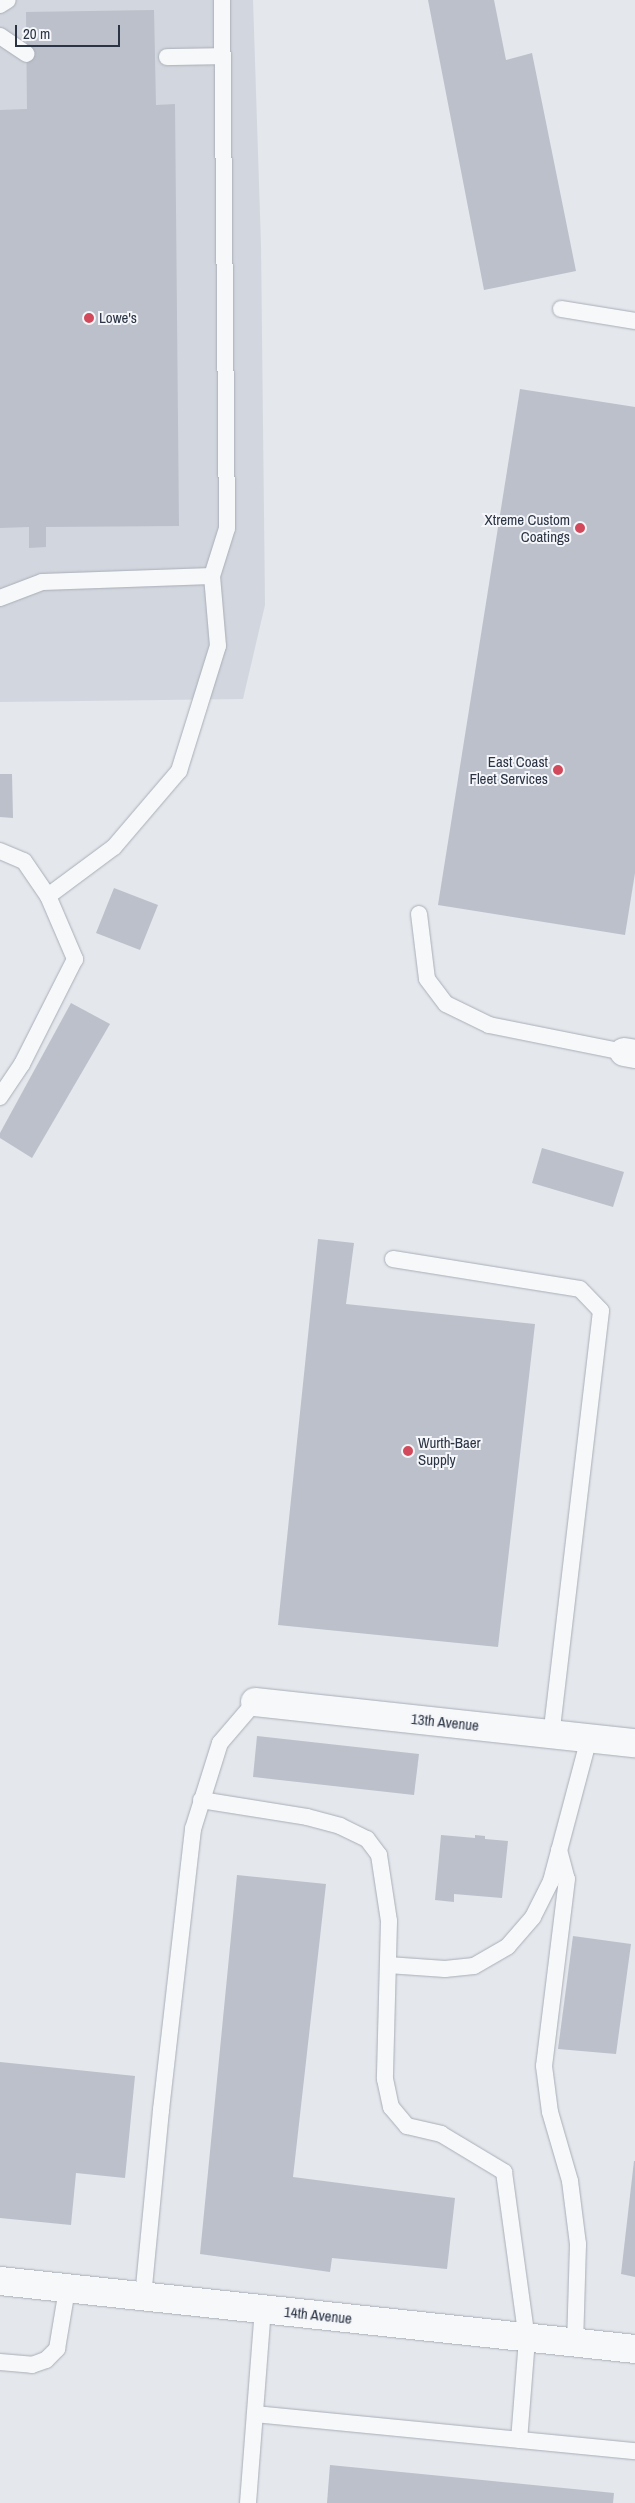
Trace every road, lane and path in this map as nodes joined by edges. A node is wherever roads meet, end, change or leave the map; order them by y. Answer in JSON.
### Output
{"nodes":[{"id":1,"x":8,"y":0,"type":"edge"},
{"id":2,"x":222,"y":0,"type":"edge"},
{"id":3,"x":0,"y":5,"type":"edge"},
{"id":4,"x":0,"y":36,"type":"edge"},
{"id":5,"x":27,"y":54,"type":"dead end"},
{"id":6,"x":222,"y":56,"type":"junction"},
{"id":7,"x":167,"y":57,"type":"dead end"},
{"id":8,"x":561,"y":309,"type":"dead end"},
{"id":9,"x":635,"y":321,"type":"edge"},
{"id":10,"x":212,"y":576,"type":"junction"},
{"id":11,"x":0,"y":598,"type":"edge"},
{"id":12,"x":0,"y":851,"type":"edge"},
{"id":13,"x":48,"y":896,"type":"junction"},
{"id":14,"x":419,"y":914,"type":"dead end"},
{"id":15,"x":629,"y":1053,"type":"edge"},
{"id":16,"x":0,"y":1097,"type":"edge"},
{"id":17,"x":393,"y":1259,"type":"dead end"},
{"id":18,"x":255,"y":1702,"type":"joint"},
{"id":19,"x":551,"y":1734,"type":"junction"},
{"id":20,"x":589,"y":1738,"type":"junction"},
{"id":21,"x":635,"y":1743,"type":"edge"},
{"id":22,"x":201,"y":1800,"type":"junction"},
{"id":23,"x":559,"y":1850,"type":"junction"},
{"id":24,"x":388,"y":1965,"type":"junction"},
{"id":25,"x":0,"y":2282,"type":"edge"},
{"id":26,"x":67,"y":2288,"type":"junction"},
{"id":27,"x":143,"y":2297,"type":"junction"},
{"id":28,"x":263,"y":2309,"type":"junction"},
{"id":29,"x":527,"y":2339,"type":"junction"},
{"id":30,"x":575,"y":2344,"type":"junction"},
{"id":31,"x":635,"y":2349,"type":"edge"},
{"id":32,"x":0,"y":2362,"type":"edge"},
{"id":33,"x":255,"y":2414,"type":"junction"},
{"id":34,"x":519,"y":2440,"type":"junction"},
{"id":35,"x":635,"y":2451,"type":"edge"},
{"id":36,"x":248,"y":2503,"type":"edge"}],
"edges":[{"from":1,"to":3,"type":"lane"},
{"from":2,"to":6,"type":"lane"},
{"from":4,"to":5,"type":"lane"},
{"from":6,"to":7,"type":"lane"},
{"from":6,"to":10,"type":"lane"},
{"from":8,"to":9,"type":"lane"},
{"from":10,"to":11,"type":"lane"},
{"from":10,"to":13,"type":"lane"},
{"from":12,"to":13,"type":"lane"},
{"from":13,"to":16,"type":"lane"},
{"from":14,"to":15,"type":"lane"},
{"from":17,"to":19,"type":"lane"},
{"from":18,"to":19,"type":"street","name":"13th Avenue"},
{"from":18,"to":22,"type":"lane"},
{"from":19,"to":20,"type":"street","name":"13th Avenue"},
{"from":20,"to":21,"type":"street","name":"13th Avenue"},
{"from":20,"to":23,"type":"lane"},
{"from":22,"to":24,"type":"lane"},
{"from":22,"to":27,"type":"lane"},
{"from":23,"to":24,"type":"lane"},
{"from":23,"to":30,"type":"lane"},
{"from":24,"to":29,"type":"lane"},
{"from":25,"to":26,"type":"street","name":"14th Avenue"},
{"from":26,"to":27,"type":"street","name":"14th Avenue"},
{"from":26,"to":32,"type":"lane"},
{"from":27,"to":28,"type":"street","name":"14th Avenue"},
{"from":28,"to":29,"type":"street","name":"14th Avenue"},
{"from":28,"to":33,"type":"lane"},
{"from":29,"to":30,"type":"street","name":"14th Avenue"},
{"from":29,"to":34,"type":"lane"},
{"from":30,"to":31,"type":"street","name":"14th Avenue"},
{"from":33,"to":34,"type":"lane"},
{"from":33,"to":36,"type":"lane"},
{"from":34,"to":35,"type":"lane"}]}
